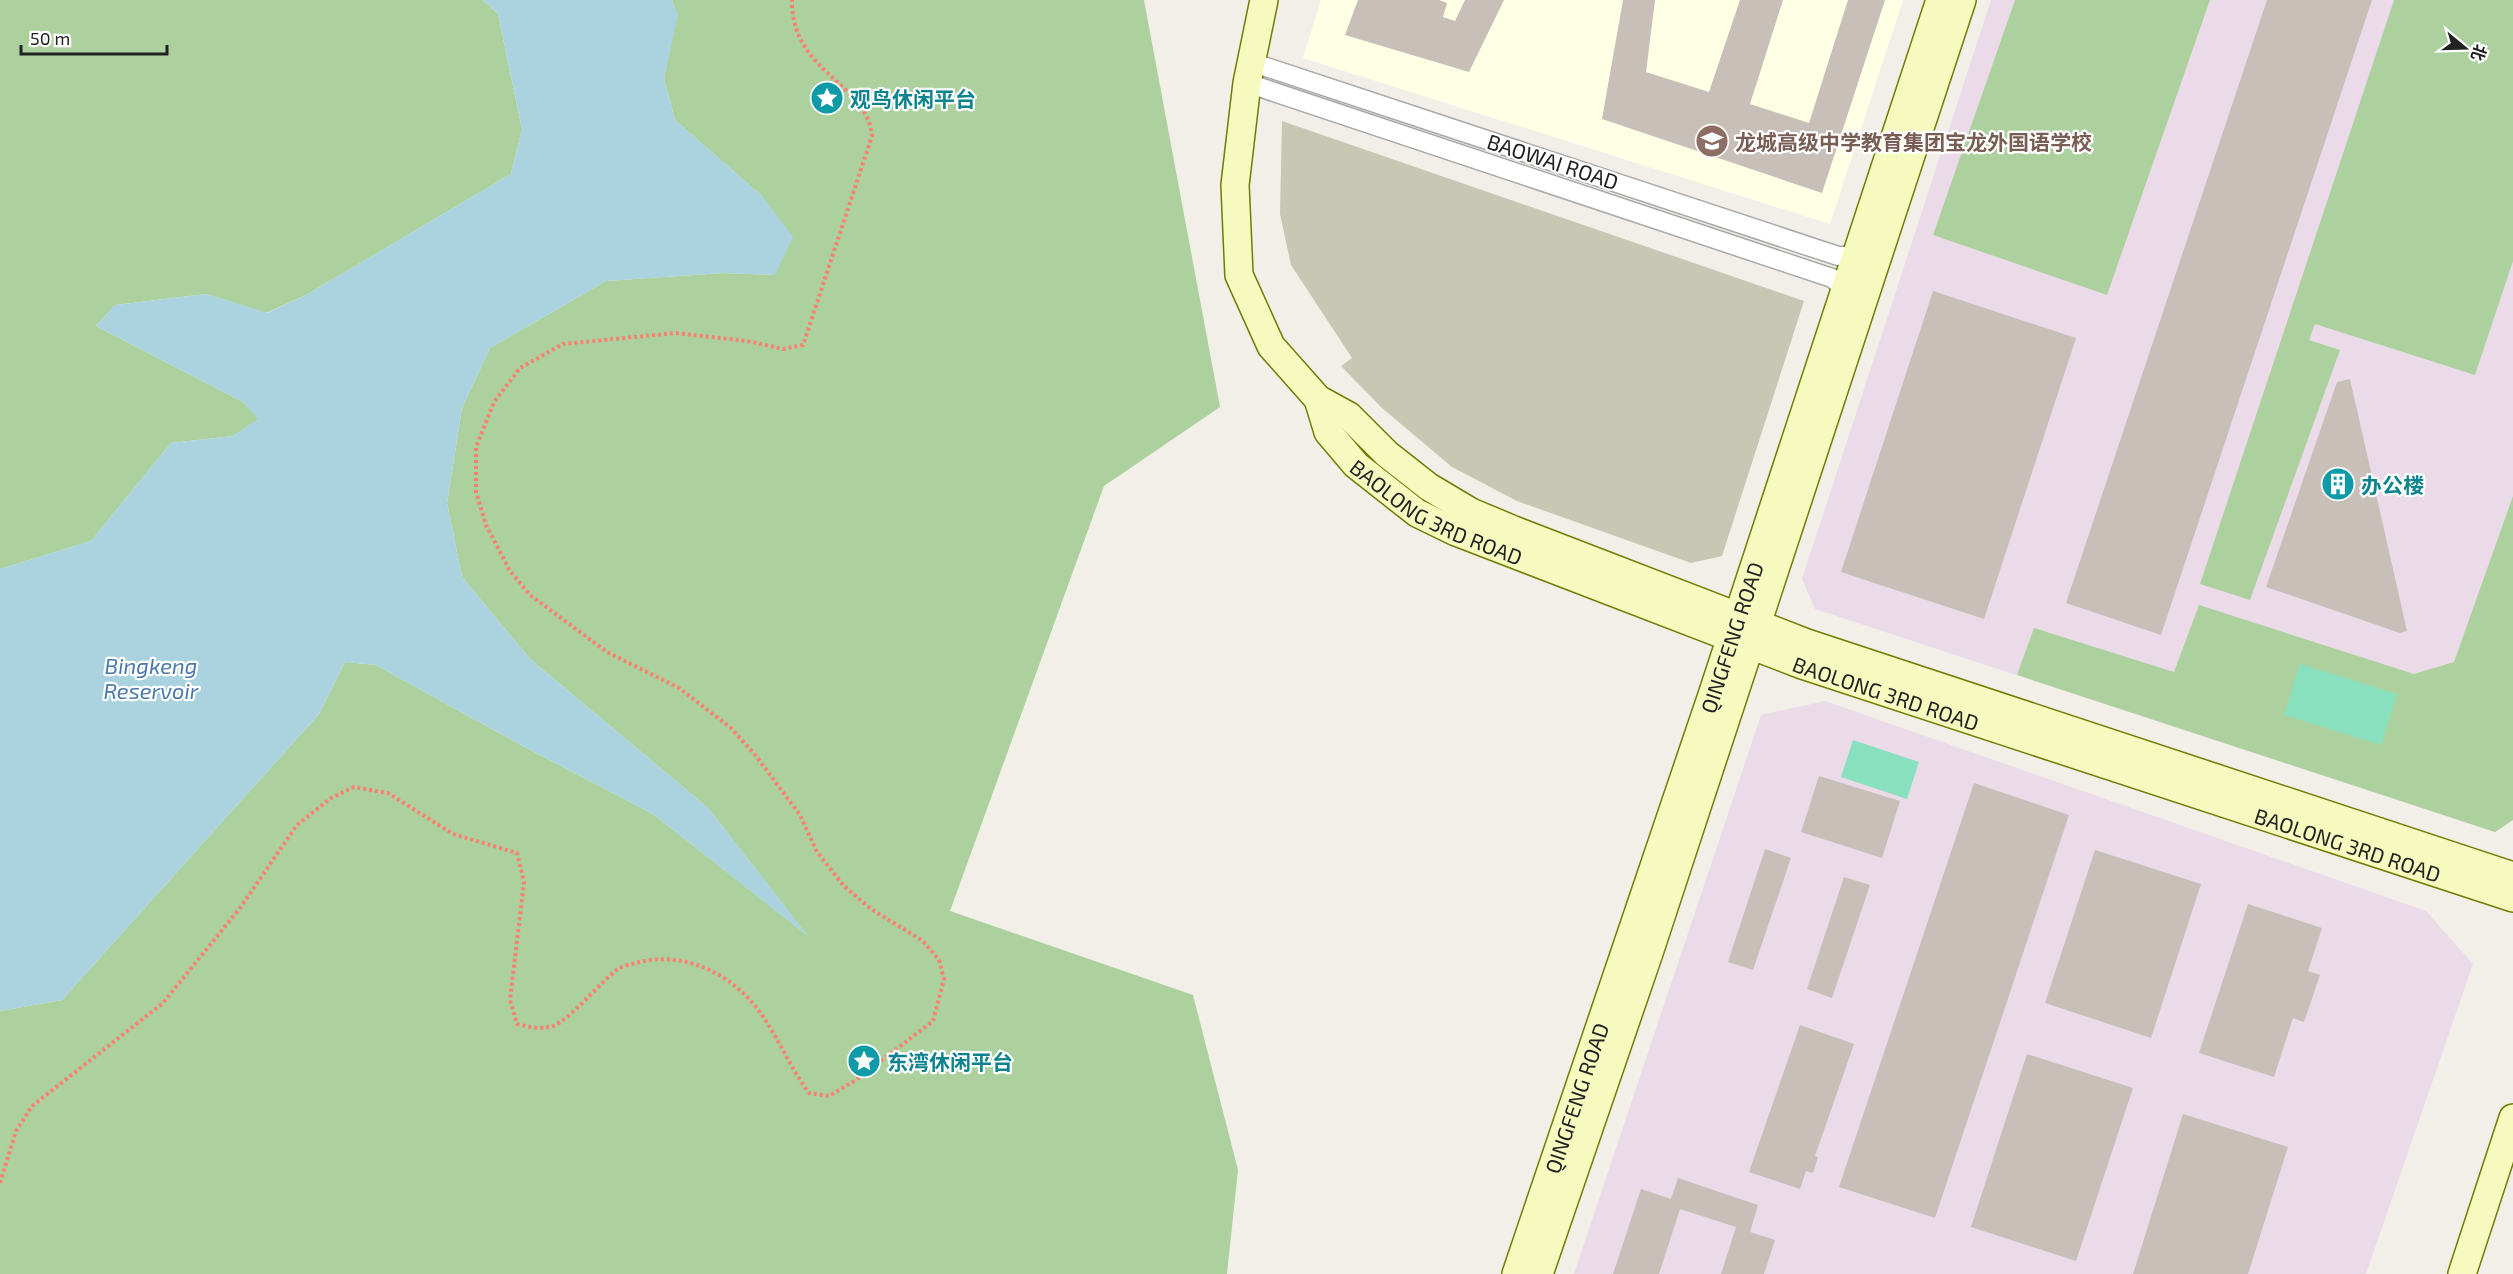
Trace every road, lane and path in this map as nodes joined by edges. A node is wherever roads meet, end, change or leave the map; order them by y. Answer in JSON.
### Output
{"nodes":[{"id":1,"x":792,"y":0,"type":"edge"},
{"id":2,"x":1264,"y":0,"type":"edge"},
{"id":3,"x":1940,"y":0,"type":"edge"},
{"id":4,"x":1962,"y":0,"type":"edge"},
{"id":5,"x":1249,"y":72,"type":"junction"},
{"id":6,"x":1856,"y":255,"type":"junction"},
{"id":7,"x":1845,"y":290,"type":"junction"},
{"id":8,"x":1744,"y":631,"type":"junction"},
{"id":9,"x":2513,"y":876,"type":"edge"},
{"id":10,"x":2513,"y":898,"type":"edge"},
{"id":11,"x":2513,"y":1118,"type":"edge"},
{"id":12,"x":0,"y":1183,"type":"edge"},
{"id":13,"x":1516,"y":1274,"type":"edge"},
{"id":14,"x":1539,"y":1274,"type":"edge"},
{"id":15,"x":2462,"y":1274,"type":"edge"}],
"edges":[{"from":1,"to":12,"type":"path"},
{"from":2,"to":5,"type":"street","name":"BAOLONG 3RD ROAD"},
{"from":3,"to":6,"type":"street","name":"QINGFENG ROAD"},
{"from":4,"to":8,"type":"street","name":"QINGFENG ROAD"},
{"from":5,"to":6,"type":"street","name":"BAOWAI ROAD"},
{"from":5,"to":7,"type":"street","name":"BAOWAI ROAD"},
{"from":5,"to":8,"type":"street","name":"BAOLONG 3RD ROAD"},
{"from":6,"to":7,"type":"street","name":"QINGFENG ROAD"},
{"from":7,"to":8,"type":"street","name":"QINGFENG ROAD"},
{"from":8,"to":9,"type":"street","name":"BAOLONG 3RD ROAD"},
{"from":8,"to":10,"type":"street","name":"BAOLONG 3RD ROAD"},
{"from":8,"to":13,"type":"street","name":"QINGFENG ROAD"},
{"from":8,"to":14,"type":"street","name":"QINGFENG ROAD"},
{"from":11,"to":15,"type":"street"}]}
